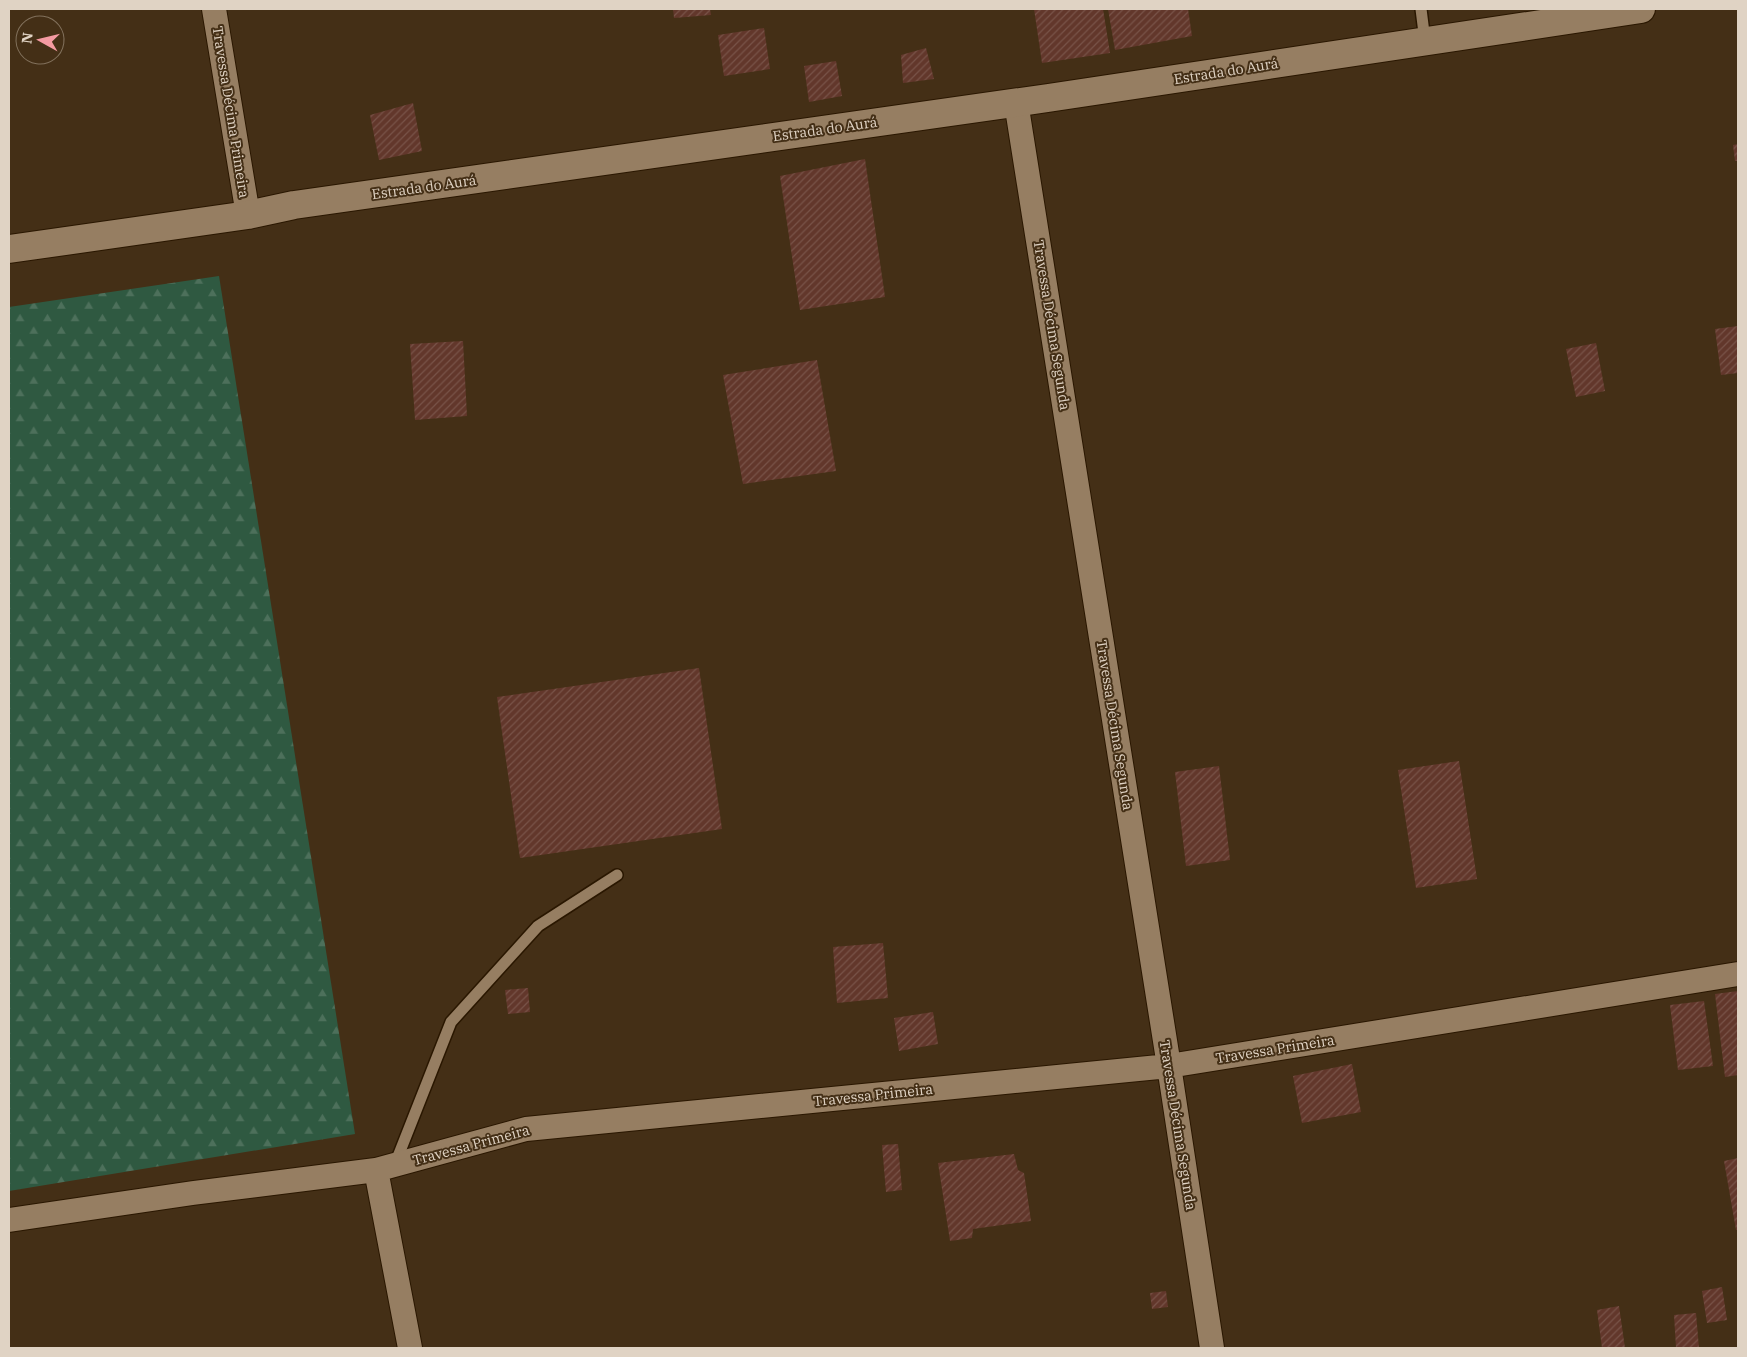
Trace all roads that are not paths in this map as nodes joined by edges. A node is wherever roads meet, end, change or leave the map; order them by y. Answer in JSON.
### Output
{"nodes":[{"id":1,"x":214,"y":9,"type":"edge"},
{"id":2,"x":1421,"y":9,"type":"edge"},
{"id":3,"x":1641,"y":9,"type":"edge"},
{"id":4,"x":1425,"y":41,"type":"junction"},
{"id":5,"x":1016,"y":102,"type":"junction"},
{"id":6,"x":248,"y":215,"type":"junction"},
{"id":7,"x":9,"y":249,"type":"edge"},
{"id":8,"x":617,"y":875,"type":"dead end"},
{"id":9,"x":1738,"y":974,"type":"edge"},
{"id":10,"x":1169,"y":1066,"type":"junction"},
{"id":11,"x":385,"y":1168,"type":"junction"},
{"id":12,"x":9,"y":1220,"type":"edge"},
{"id":13,"x":410,"y":1348,"type":"edge"},
{"id":14,"x":1212,"y":1348,"type":"edge"}],
"edges":[{"from":1,"to":6,"type":"street","name":"Travessa Décima Primeira"},
{"from":2,"to":4,"type":"lane"},
{"from":3,"to":4,"type":"street","name":"Estrada do Aurá"},
{"from":4,"to":5,"type":"street","name":"Estrada do Aurá"},
{"from":5,"to":6,"type":"street","name":"Estrada do Aurá"},
{"from":5,"to":10,"type":"street","name":"Travessa Décima Segunda"},
{"from":6,"to":7,"type":"street","name":"Estrada do Aurá"},
{"from":8,"to":11,"type":"lane"},
{"from":9,"to":10,"type":"street","name":"Travessa Primeira"},
{"from":10,"to":11,"type":"street","name":"Travessa Primeira"},
{"from":10,"to":14,"type":"street","name":"Travessa Décima Segunda"},
{"from":11,"to":12,"type":"street","name":"Travessa Primeira"},
{"from":11,"to":13,"type":"street"}]}
